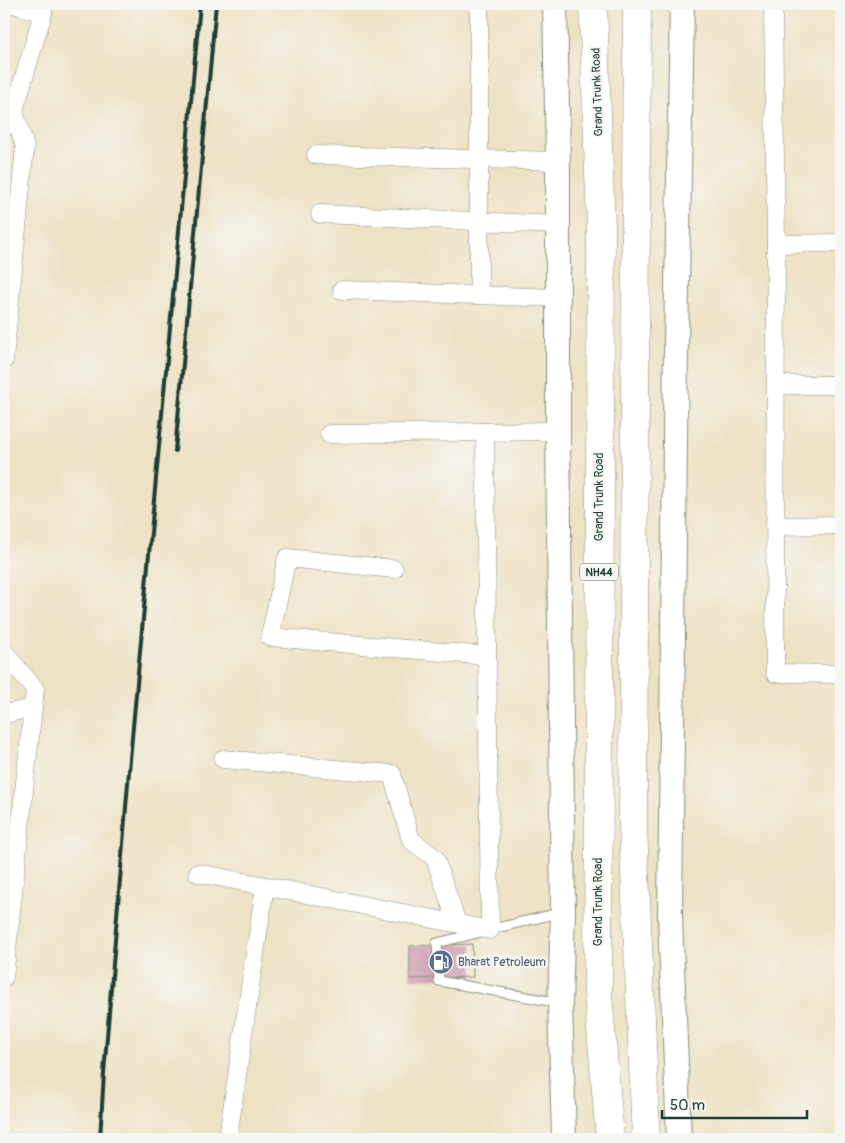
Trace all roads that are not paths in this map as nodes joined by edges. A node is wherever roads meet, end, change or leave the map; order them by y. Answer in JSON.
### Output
{"nodes":[{"id":1,"x":14,"y":4,"type":"edge"},
{"id":2,"x":479,"y":4,"type":"edge"},
{"id":3,"x":555,"y":4,"type":"edge"},
{"id":4,"x":594,"y":4,"type":"edge"},
{"id":5,"x":637,"y":4,"type":"edge"},
{"id":6,"x":682,"y":4,"type":"edge"},
{"id":7,"x":773,"y":4,"type":"edge"},
{"id":8,"x":43,"y":8,"type":"edge"},
{"id":9,"x":14,"y":111,"type":"junction"},
{"id":10,"x":4,"y":128,"type":"edge"},
{"id":11,"x":316,"y":155,"type":"dead end"},
{"id":12,"x":479,"y":159,"type":"junction"},
{"id":13,"x":558,"y":161,"type":"junction"},
{"id":14,"x":320,"y":214,"type":"dead end"},
{"id":15,"x":479,"y":222,"type":"junction"},
{"id":16,"x":558,"y":225,"type":"junction"},
{"id":17,"x":841,"y":243,"type":"edge"},
{"id":18,"x":776,"y":244,"type":"junction"},
{"id":19,"x":342,"y":290,"type":"dead end"},
{"id":20,"x":479,"y":295,"type":"junction"},
{"id":21,"x":559,"y":298,"type":"junction"},
{"id":22,"x":6,"y":321,"type":"edge"},
{"id":23,"x":4,"y":360,"type":"edge"},
{"id":24,"x":776,"y":385,"type":"junction"},
{"id":25,"x":841,"y":385,"type":"edge"},
{"id":26,"x":558,"y":431,"type":"junction"},
{"id":27,"x":484,"y":432,"type":"junction"},
{"id":28,"x":328,"y":434,"type":"dead end"},
{"id":29,"x":841,"y":525,"type":"edge"},
{"id":30,"x":775,"y":526,"type":"junction"},
{"id":31,"x":394,"y":569,"type":"dead end"},
{"id":32,"x":4,"y":652,"type":"edge"},
{"id":33,"x":487,"y":656,"type":"junction"},
{"id":34,"x":841,"y":674,"type":"edge"},
{"id":35,"x":33,"y":708,"type":"junction"},
{"id":36,"x":4,"y":714,"type":"edge"},
{"id":37,"x":223,"y":759,"type":"dead end"},
{"id":38,"x":198,"y":873,"type":"dead end"},
{"id":39,"x":9,"y":885,"type":"edge"},
{"id":40,"x":264,"y":886,"type":"junction"},
{"id":41,"x":563,"y":912,"type":"junction"},
{"id":42,"x":457,"y":923,"type":"junction"},
{"id":43,"x":4,"y":967,"type":"edge"},
{"id":44,"x":560,"y":1003,"type":"junction"},
{"id":45,"x":229,"y":1130,"type":"dead end"},
{"id":46,"x":564,"y":1139,"type":"edge"},
{"id":47,"x":610,"y":1139,"type":"edge"},
{"id":48,"x":646,"y":1139,"type":"edge"},
{"id":49,"x":679,"y":1139,"type":"edge"}],
"edges":[{"from":1,"to":8,"type":"street"},
{"from":2,"to":12,"type":"street"},
{"from":3,"to":13,"type":"street"},
{"from":4,"to":47,"type":"highway","name":"Grand Trunk Road","number":"NH44"},
{"from":5,"to":48,"type":"highway","number":"NH44"},
{"from":6,"to":49,"type":"street"},
{"from":7,"to":18,"type":"street"},
{"from":8,"to":9,"type":"street"},
{"from":9,"to":10,"type":"street"},
{"from":9,"to":22,"type":"street"},
{"from":11,"to":12,"type":"street"},
{"from":12,"to":13,"type":"street"},
{"from":12,"to":15,"type":"street"},
{"from":13,"to":16,"type":"street"},
{"from":14,"to":15,"type":"street"},
{"from":15,"to":16,"type":"street"},
{"from":15,"to":20,"type":"street"},
{"from":16,"to":21,"type":"street"},
{"from":17,"to":18,"type":"street"},
{"from":18,"to":24,"type":"street"},
{"from":19,"to":20,"type":"street"},
{"from":20,"to":21,"type":"street"},
{"from":21,"to":26,"type":"street"},
{"from":22,"to":23,"type":"street"},
{"from":24,"to":25,"type":"street"},
{"from":24,"to":30,"type":"street"},
{"from":26,"to":27,"type":"street"},
{"from":26,"to":41,"type":"street"},
{"from":27,"to":28,"type":"street"},
{"from":27,"to":33,"type":"street"},
{"from":29,"to":30,"type":"street"},
{"from":30,"to":34,"type":"street"},
{"from":31,"to":33,"type":"street"},
{"from":32,"to":35,"type":"street"},
{"from":33,"to":42,"type":"street"},
{"from":35,"to":36,"type":"street"},
{"from":35,"to":39,"type":"street"},
{"from":37,"to":42,"type":"street"},
{"from":38,"to":40,"type":"street"},
{"from":39,"to":43,"type":"street"},
{"from":40,"to":42,"type":"street"},
{"from":40,"to":45,"type":"street"},
{"from":41,"to":44,"type":"street"},
{"from":41,"to":44,"type":"lane"},
{"from":44,"to":46,"type":"street"}]}
